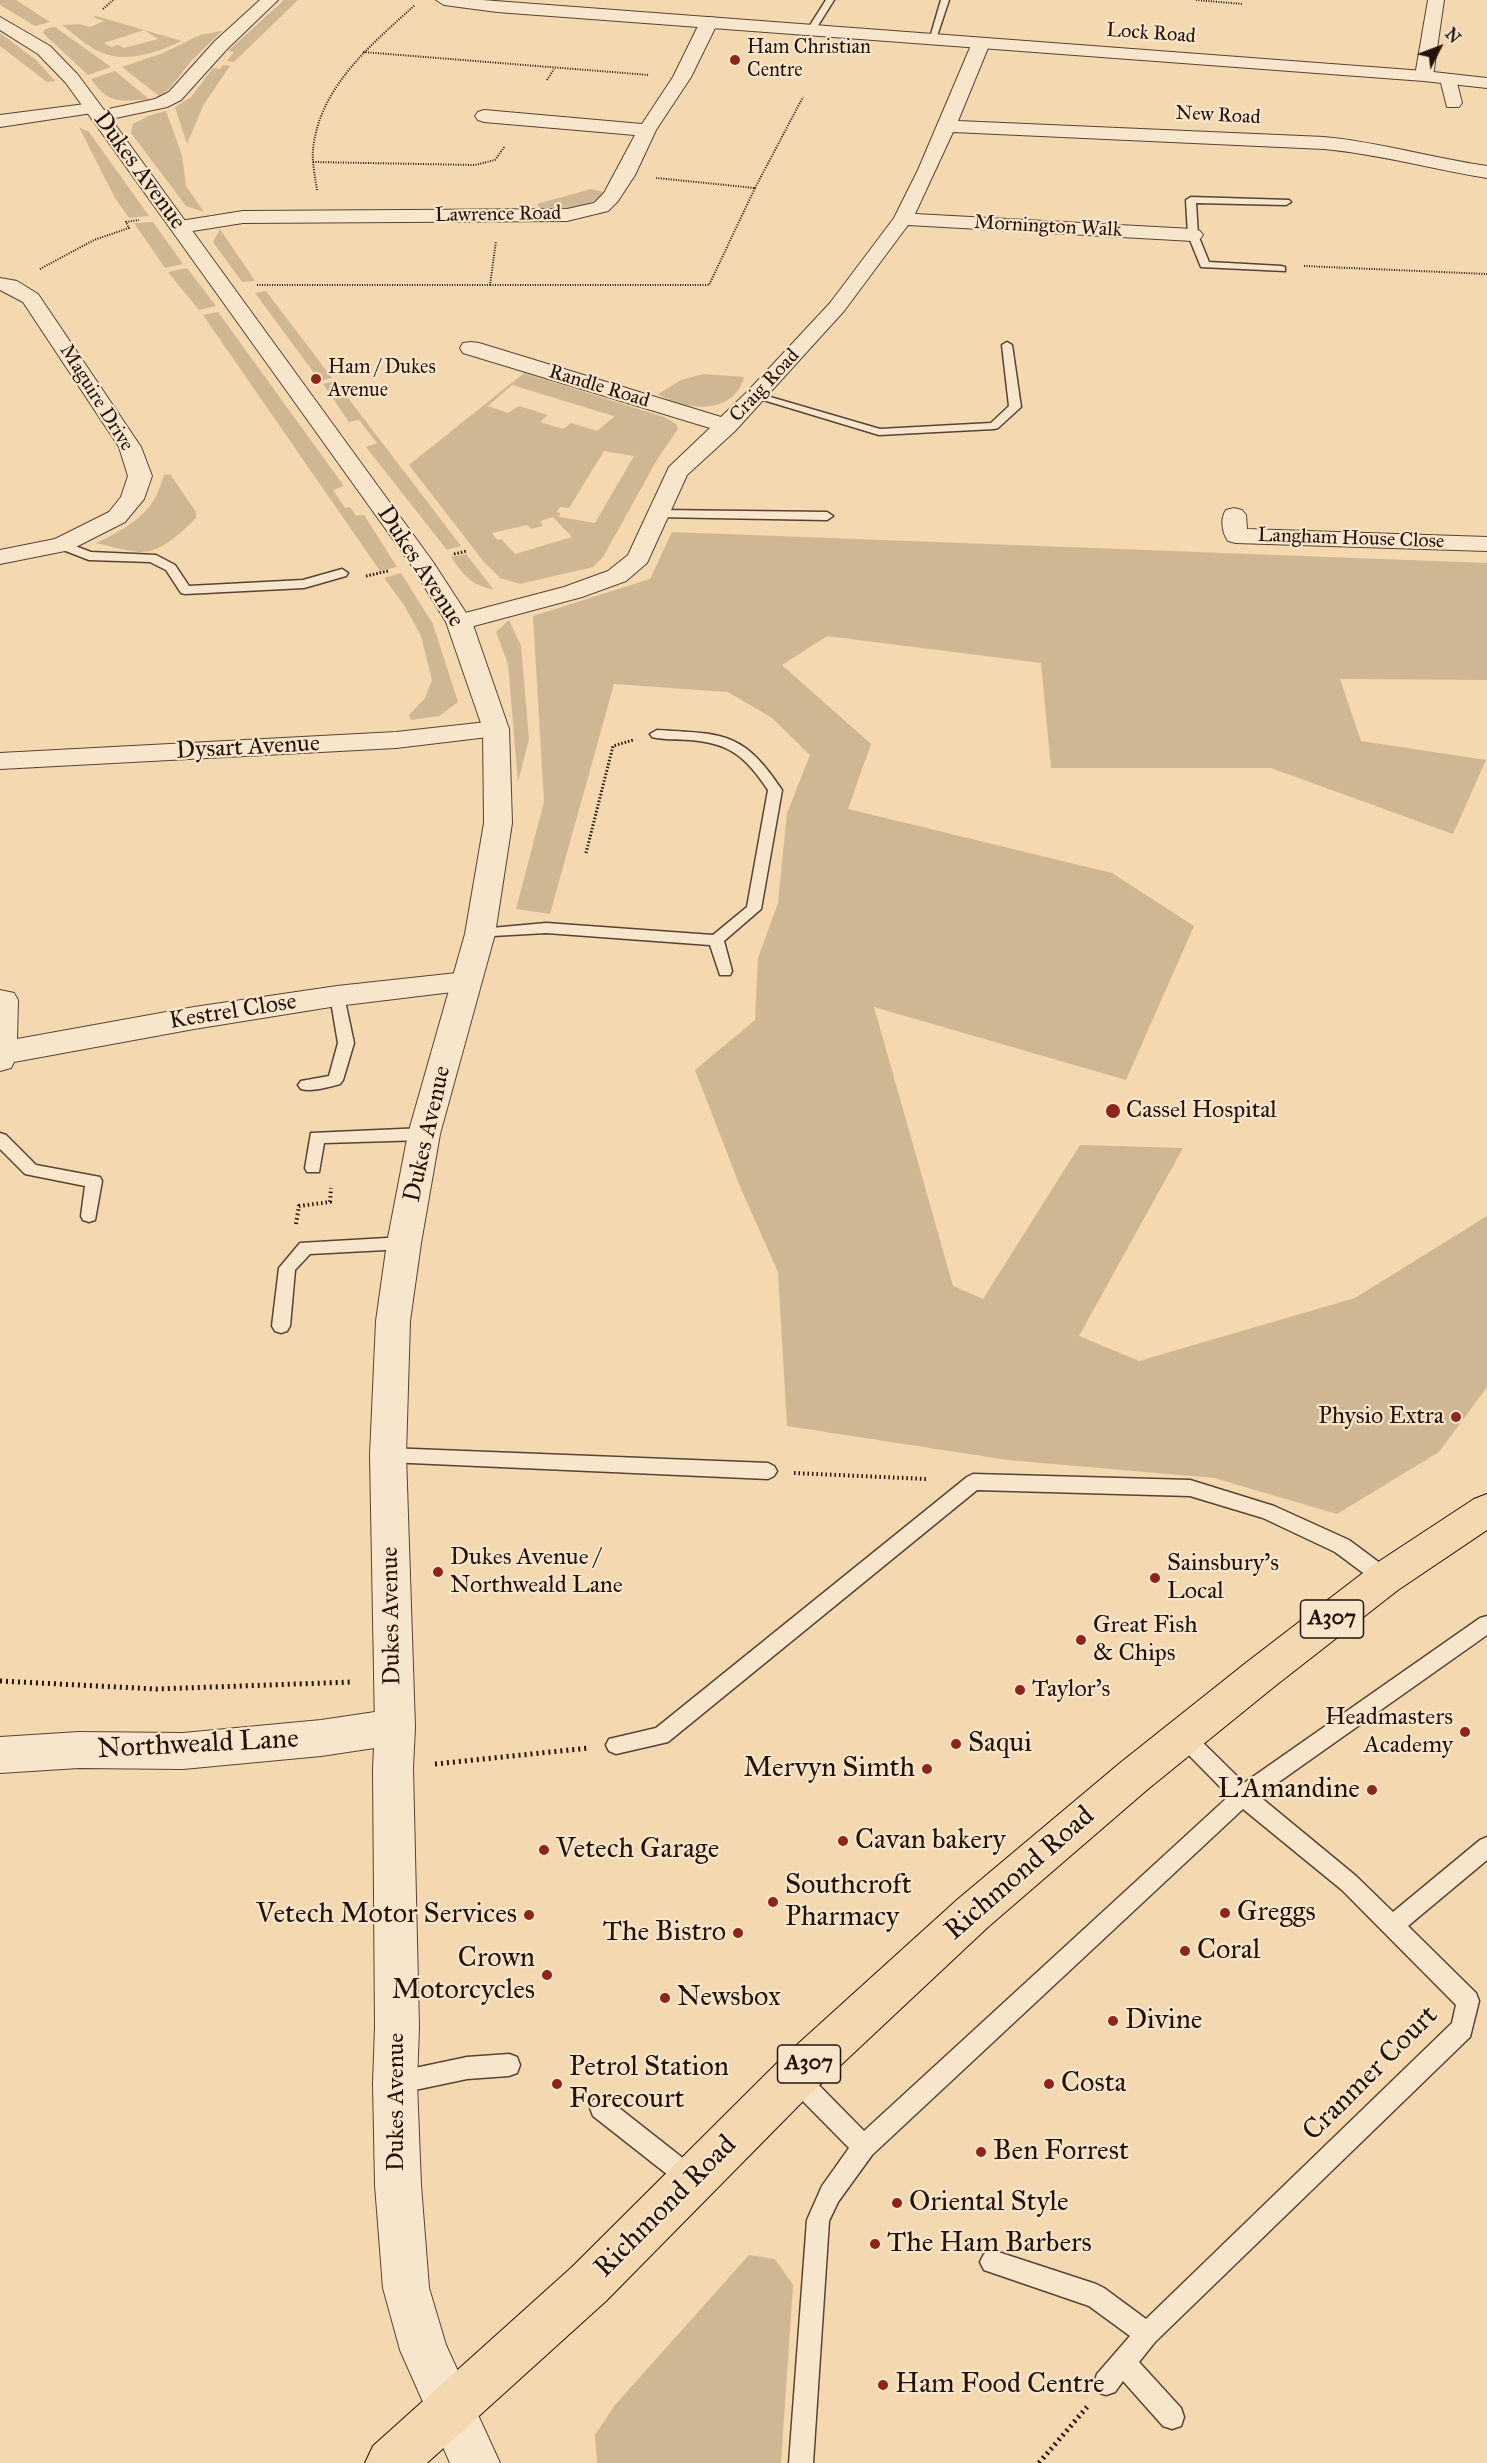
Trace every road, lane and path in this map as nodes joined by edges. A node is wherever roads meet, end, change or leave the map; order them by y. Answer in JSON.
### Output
{"nodes":[{"id":1,"x":113,"y":0,"type":"edge"},
{"id":2,"x":270,"y":0,"type":"edge"},
{"id":3,"x":420,"y":0,"type":"edge"},
{"id":4,"x":444,"y":0,"type":"edge"},
{"id":5,"x":830,"y":0,"type":"edge"},
{"id":6,"x":945,"y":0,"type":"edge"},
{"id":7,"x":1196,"y":0,"type":"edge"},
{"id":8,"x":1436,"y":0,"type":"edge"},
{"id":9,"x":1243,"y":4,"type":"dead end"},
{"id":10,"x":103,"y":9,"type":"dead end"},
{"id":11,"x":0,"y":22,"type":"edge"},
{"id":12,"x":709,"y":22,"type":"junction"},
{"id":13,"x":811,"y":30,"type":"junction"},
{"id":14,"x":932,"y":39,"type":"junction"},
{"id":15,"x":981,"y":43,"type":"junction"},
{"id":16,"x":363,"y":52,"type":"junction"},
{"id":17,"x":554,"y":69,"type":"junction"},
{"id":18,"x":1424,"y":76,"type":"junction"},
{"id":19,"x":682,"y":77,"type":"junction"},
{"id":20,"x":1449,"y":78,"type":"junction"},
{"id":21,"x":547,"y":80,"type":"dead end"},
{"id":22,"x":1487,"y":83,"type":"edge"},
{"id":23,"x":803,"y":97,"type":"dead end"},
{"id":24,"x":1453,"y":103,"type":"dead end"},
{"id":25,"x":97,"y":112,"type":"junction"},
{"id":26,"x":484,"y":116,"type":"dead end"},
{"id":27,"x":521,"y":120,"type":"junction"},
{"id":28,"x":0,"y":121,"type":"edge"},
{"id":29,"x":945,"y":126,"type":"junction"},
{"id":30,"x":647,"y":130,"type":"junction"},
{"id":31,"x":313,"y":162,"type":"junction"},
{"id":32,"x":1487,"y":172,"type":"edge"},
{"id":33,"x":626,"y":175,"type":"junction"},
{"id":34,"x":755,"y":188,"type":"junction"},
{"id":35,"x":1286,"y":202,"type":"dead end"},
{"id":36,"x":320,"y":216,"type":"junction"},
{"id":37,"x":500,"y":216,"type":"junction"},
{"id":38,"x":903,"y":219,"type":"junction"},
{"id":39,"x":176,"y":222,"type":"junction"},
{"id":40,"x":1193,"y":235,"type":"junction"},
{"id":41,"x":1281,"y":269,"type":"joint"},
{"id":42,"x":1487,"y":274,"type":"edge"},
{"id":43,"x":5,"y":284,"type":"edge"},
{"id":44,"x":490,"y":285,"type":"junction"},
{"id":45,"x":227,"y":291,"type":"junction"},
{"id":46,"x":1007,"y":345,"type":"dead end"},
{"id":47,"x":471,"y":348,"type":"dead end"},
{"id":48,"x":756,"y":396,"type":"junction"},
{"id":49,"x":727,"y":426,"type":"junction"},
{"id":50,"x":659,"y":514,"type":"junction"},
{"id":51,"x":1234,"y":515,"type":"dead end"},
{"id":52,"x":827,"y":516,"type":"dead end"},
{"id":53,"x":1487,"y":544,"type":"edge"},
{"id":54,"x":62,"y":545,"type":"junction"},
{"id":55,"x":0,"y":557,"type":"edge"},
{"id":56,"x":342,"y":573,"type":"dead end"},
{"id":57,"x":459,"y":622,"type":"junction"},
{"id":58,"x":496,"y":729,"type":"junction"},
{"id":59,"x":657,"y":734,"type":"joint"},
{"id":60,"x":0,"y":761,"type":"edge"},
{"id":61,"x":586,"y":852,"type":"dead end"},
{"id":62,"x":480,"y":934,"type":"junction"},
{"id":63,"x":716,"y":940,"type":"junction"},
{"id":64,"x":725,"y":972,"type":"dead end"},
{"id":65,"x":466,"y":982,"type":"junction"},
{"id":66,"x":337,"y":996,"type":"junction"},
{"id":67,"x":3,"y":1000,"type":"dead end"},
{"id":68,"x":1,"y":1056,"type":"edge"},
{"id":69,"x":306,"y":1084,"type":"dead end"},
{"id":70,"x":424,"y":1134,"type":"junction"},
{"id":71,"x":0,"y":1139,"type":"edge"},
{"id":72,"x":314,"y":1168,"type":"dead end"},
{"id":73,"x":89,"y":1216,"type":"dead end"},
{"id":74,"x":404,"y":1243,"type":"junction"},
{"id":75,"x":281,"y":1326,"type":"dead end"},
{"id":76,"x":388,"y":1455,"type":"junction"},
{"id":77,"x":768,"y":1472,"type":"dead end"},
{"id":78,"x":787,"y":1472,"type":"dead end"},
{"id":79,"x":973,"y":1482,"type":"junction"},
{"id":80,"x":1487,"y":1510,"type":"edge"},
{"id":81,"x":1385,"y":1578,"type":"junction"},
{"id":82,"x":1487,"y":1624,"type":"edge"},
{"id":83,"x":0,"y":1681,"type":"edge"},
{"id":84,"x":392,"y":1681,"type":"junction"},
{"id":85,"x":395,"y":1727,"type":"junction"},
{"id":86,"x":1183,"y":1736,"type":"junction"},
{"id":87,"x":616,"y":1745,"type":"joint"},
{"id":88,"x":0,"y":1755,"type":"edge"},
{"id":89,"x":393,"y":1768,"type":"junction"},
{"id":90,"x":1243,"y":1796,"type":"junction"},
{"id":91,"x":1487,"y":1846,"type":"edge"},
{"id":92,"x":1392,"y":1925,"type":"junction"},
{"id":93,"x":509,"y":2066,"type":"dead end"},
{"id":94,"x":795,"y":2077,"type":"junction"},
{"id":95,"x":395,"y":2083,"type":"junction"},
{"id":96,"x":601,"y":2108,"type":"dead end"},
{"id":97,"x":864,"y":2146,"type":"junction"},
{"id":98,"x":693,"y":2180,"type":"junction"},
{"id":99,"x":992,"y":2262,"type":"dead end"},
{"id":100,"x":1147,"y":2334,"type":"junction"},
{"id":101,"x":1123,"y":2363,"type":"junction"},
{"id":102,"x":1106,"y":2383,"type":"joint"},
{"id":103,"x":448,"y":2408,"type":"junction"},
{"id":104,"x":1172,"y":2417,"type":"dead end"},
{"id":105,"x":390,"y":2463,"type":"edge"},
{"id":106,"x":475,"y":2463,"type":"edge"},
{"id":107,"x":801,"y":2463,"type":"edge"},
{"id":108,"x":1039,"y":2463,"type":"edge"}],
"edges":[{"from":1,"to":10,"type":"path"},
{"from":2,"to":25,"type":"street"},
{"from":3,"to":16,"type":"path"},
{"from":4,"to":12,"type":"street","name":"Lock Road"},
{"from":5,"to":13,"type":"lane"},
{"from":6,"to":14,"type":"lane"},
{"from":7,"to":9,"type":"path"},
{"from":8,"to":18,"type":"street"},
{"from":11,"to":25,"type":"street","name":"Dukes Avenue"},
{"from":12,"to":13,"type":"street","name":"Lock Road"},
{"from":12,"to":19,"type":"street","name":"Lawrence Road"},
{"from":13,"to":14,"type":"street","name":"Lock Road"},
{"from":14,"to":15,"type":"street","name":"Lock Road"},
{"from":15,"to":18,"type":"street","name":"Lock Road"},
{"from":15,"to":29,"type":"street","name":"Craig Road"},
{"from":16,"to":17,"type":"path"},
{"from":16,"to":31,"type":"path"},
{"from":17,"to":19,"type":"path"},
{"from":17,"to":21,"type":"path"},
{"from":18,"to":20,"type":"street","name":"Lock Road"},
{"from":19,"to":30,"type":"street","name":"Lawrence Road"},
{"from":20,"to":22,"type":"street","name":"Lock Road"},
{"from":20,"to":24,"type":"street"},
{"from":23,"to":34,"type":"path"},
{"from":25,"to":28,"type":"street"},
{"from":25,"to":39,"type":"street","name":"Dukes Avenue"},
{"from":26,"to":27,"type":"street"},
{"from":27,"to":30,"type":"street"},
{"from":27,"to":31,"type":"path"},
{"from":29,"to":32,"type":"street","name":"New Road"},
{"from":29,"to":38,"type":"street","name":"Craig Road"},
{"from":30,"to":33,"type":"street","name":"Lawrence Road"},
{"from":31,"to":36,"type":"path"},
{"from":33,"to":34,"type":"path"},
{"from":33,"to":37,"type":"street","name":"Lawrence Road"},
{"from":34,"to":44,"type":"path"},
{"from":35,"to":40,"type":"lane"},
{"from":36,"to":37,"type":"street","name":"Lawrence Road"},
{"from":36,"to":39,"type":"street","name":"Lawrence Road"},
{"from":37,"to":44,"type":"path"},
{"from":38,"to":40,"type":"street","name":"Mornington Walk"},
{"from":38,"to":48,"type":"street","name":"Craig Road"},
{"from":39,"to":43,"type":"path"},
{"from":39,"to":45,"type":"street","name":"Dukes Avenue"},
{"from":40,"to":41,"type":"lane"},
{"from":41,"to":42,"type":"path"},
{"from":43,"to":54,"type":"street","name":"Maguire Drive"},
{"from":44,"to":45,"type":"path"},
{"from":45,"to":57,"type":"street","name":"Dukes Avenue"},
{"from":46,"to":48,"type":"lane"},
{"from":47,"to":49,"type":"street","name":"Randle Road"},
{"from":48,"to":49,"type":"street","name":"Craig Road"},
{"from":49,"to":50,"type":"street","name":"Craig Road"},
{"from":50,"to":52,"type":"lane"},
{"from":50,"to":57,"type":"street","name":"Craig Road"},
{"from":51,"to":53,"type":"street","name":"Langham House Close"},
{"from":54,"to":55,"type":"street","name":"Maguire Drive"},
{"from":54,"to":56,"type":"lane"},
{"from":57,"to":58,"type":"street","name":"Dukes Avenue"},
{"from":58,"to":60,"type":"street","name":"Dysart Avenue"},
{"from":58,"to":62,"type":"street","name":"Dukes Avenue"},
{"from":59,"to":61,"type":"path"},
{"from":59,"to":63,"type":"lane"},
{"from":62,"to":63,"type":"lane"},
{"from":62,"to":65,"type":"street","name":"Dukes Avenue"},
{"from":63,"to":64,"type":"lane"},
{"from":65,"to":66,"type":"street","name":"Kestrel Close"},
{"from":65,"to":70,"type":"street","name":"Dukes Avenue"},
{"from":66,"to":68,"type":"street","name":"Kestrel Close"},
{"from":66,"to":69,"type":"lane"},
{"from":67,"to":68,"type":"street","name":"Kestrel Close"},
{"from":70,"to":72,"type":"lane"},
{"from":70,"to":74,"type":"street","name":"Dukes Avenue"},
{"from":71,"to":73,"type":"lane"},
{"from":74,"to":75,"type":"lane"},
{"from":74,"to":76,"type":"street","name":"Dukes Avenue"},
{"from":76,"to":77,"type":"lane"},
{"from":76,"to":84,"type":"street","name":"Dukes Avenue"},
{"from":78,"to":79,"type":"path"},
{"from":79,"to":81,"type":"lane"},
{"from":79,"to":87,"type":"lane"},
{"from":80,"to":81,"type":"main road","number":"A307"},
{"from":81,"to":86,"type":"main road","number":"A307"},
{"from":82,"to":90,"type":"lane"},
{"from":83,"to":84,"type":"path"},
{"from":84,"to":85,"type":"street","name":"Dukes Avenue"},
{"from":85,"to":88,"type":"street","name":"Northweald Lane"},
{"from":85,"to":89,"type":"street","name":"Dukes Avenue"},
{"from":86,"to":90,"type":"lane","name":"Cranmer Court"},
{"from":86,"to":94,"type":"main road","name":"Richmond Road","number":"A307"},
{"from":87,"to":89,"type":"path"},
{"from":89,"to":95,"type":"street","name":"Dukes Avenue"},
{"from":90,"to":92,"type":"lane","name":"Cranmer Court"},
{"from":90,"to":97,"type":"lane"},
{"from":91,"to":92,"type":"lane"},
{"from":92,"to":100,"type":"lane","name":"Cranmer Court"},
{"from":93,"to":95,"type":"lane"},
{"from":94,"to":97,"type":"lane"},
{"from":94,"to":98,"type":"main road","name":"Richmond Road","number":"A307"},
{"from":95,"to":103,"type":"street","name":"Dukes Avenue"},
{"from":96,"to":98,"type":"lane"},
{"from":97,"to":107,"type":"lane"},
{"from":98,"to":103,"type":"main road","name":"Richmond Road","number":"A307"},
{"from":99,"to":100,"type":"lane"},
{"from":100,"to":101,"type":"lane","name":"Cranmer Court"},
{"from":101,"to":102,"type":"lane","name":"Cranmer Court"},
{"from":101,"to":104,"type":"lane"},
{"from":102,"to":108,"type":"path"},
{"from":103,"to":105,"type":"main road","name":"Richmond Road","number":"A307"},
{"from":103,"to":106,"type":"street","name":"Dukes Avenue"}]}
